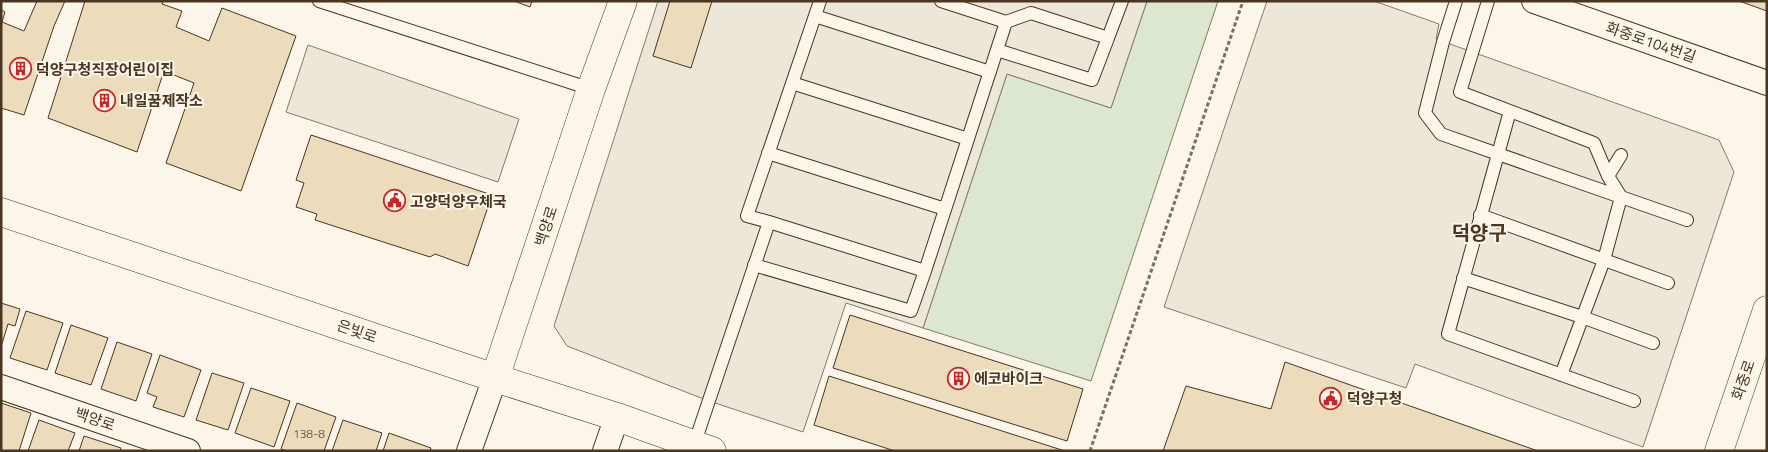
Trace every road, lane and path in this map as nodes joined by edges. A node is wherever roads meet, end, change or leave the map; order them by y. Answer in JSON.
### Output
{"nodes":[{"id":1,"x":320,"y":1,"type":"edge"},
{"id":2,"x":623,"y":1,"type":"edge"},
{"id":3,"x":820,"y":1,"type":"edge"},
{"id":4,"x":941,"y":1,"type":"edge"},
{"id":5,"x":1122,"y":1,"type":"edge"},
{"id":6,"x":1243,"y":1,"type":"edge"},
{"id":7,"x":1456,"y":1,"type":"edge"},
{"id":8,"x":1488,"y":1,"type":"edge"},
{"id":9,"x":1534,"y":1,"type":"edge"},
{"id":10,"x":815,"y":16,"type":"junction"},
{"id":11,"x":1006,"y":22,"type":"junction"},
{"id":12,"x":1108,"y":38,"type":"junction"},
{"id":13,"x":997,"y":50,"type":"junction"},
{"id":14,"x":990,"y":72,"type":"junction"},
{"id":15,"x":792,"y":83,"type":"junction"},
{"id":16,"x":1767,"y":83,"type":"edge"},
{"id":17,"x":591,"y":89,"type":"junction"},
{"id":18,"x":1510,"y":111,"type":"junction"},
{"id":19,"x":968,"y":140,"type":"junction"},
{"id":20,"x":768,"y":153,"type":"junction"},
{"id":21,"x":1497,"y":155,"type":"junction"},
{"id":22,"x":1622,"y":155,"type":"dead end"},
{"id":23,"x":1608,"y":176,"type":"junction"},
{"id":24,"x":1621,"y":197,"type":"junction"},
{"id":25,"x":945,"y":209,"type":"junction"},
{"id":26,"x":1,"y":212,"type":"edge"},
{"id":27,"x":1480,"y":215,"type":"junction"},
{"id":28,"x":1687,"y":220,"type":"dead end"},
{"id":29,"x":769,"y":222,"type":"junction"},
{"id":30,"x":1604,"y":260,"type":"junction"},
{"id":31,"x":754,"y":265,"type":"junction"},
{"id":32,"x":925,"y":271,"type":"junction"},
{"id":33,"x":1464,"y":278,"type":"junction"},
{"id":34,"x":1668,"y":283,"type":"dead end"},
{"id":35,"x":1767,"y":310,"type":"edge"},
{"id":36,"x":1582,"y":317,"type":"junction"},
{"id":37,"x":1653,"y":343,"type":"dead end"},
{"id":38,"x":1561,"y":375,"type":"junction"},
{"id":39,"x":496,"y":378,"type":"junction"},
{"id":40,"x":1,"y":388,"type":"edge"},
{"id":41,"x":1634,"y":401,"type":"dead end"},
{"id":42,"x":617,"y":417,"type":"junction"},
{"id":43,"x":703,"y":448,"type":"edge"},
{"id":44,"x":188,"y":451,"type":"edge"},
{"id":45,"x":469,"y":451,"type":"edge"},
{"id":46,"x":605,"y":451,"type":"edge"},
{"id":47,"x":1090,"y":451,"type":"edge"},
{"id":48,"x":1718,"y":451,"type":"edge"}],
"edges":[{"from":1,"to":17,"type":"lane"},
{"from":2,"to":17,"type":"main road","name":"백양로"},
{"from":3,"to":10,"type":"lane"},
{"from":4,"to":11,"type":"lane"},
{"from":5,"to":12,"type":"lane"},
{"from":6,"to":47,"type":"path"},
{"from":7,"to":21,"type":"lane"},
{"from":8,"to":18,"type":"lane"},
{"from":9,"to":16,"type":"street","name":"화중로104번길"},
{"from":10,"to":14,"type":"lane"},
{"from":10,"to":15,"type":"lane"},
{"from":11,"to":12,"type":"lane"},
{"from":11,"to":13,"type":"lane"},
{"from":12,"to":13,"type":"lane"},
{"from":13,"to":14,"type":"lane"},
{"from":14,"to":19,"type":"lane"},
{"from":15,"to":19,"type":"lane"},
{"from":15,"to":20,"type":"lane"},
{"from":17,"to":39,"type":"main road","name":"백양로"},
{"from":18,"to":21,"type":"lane"},
{"from":18,"to":23,"type":"lane"},
{"from":19,"to":25,"type":"lane"},
{"from":20,"to":25,"type":"lane"},
{"from":20,"to":29,"type":"lane"},
{"from":21,"to":24,"type":"lane"},
{"from":21,"to":27,"type":"lane"},
{"from":22,"to":23,"type":"lane"},
{"from":23,"to":24,"type":"lane"},
{"from":24,"to":28,"type":"lane"},
{"from":24,"to":30,"type":"lane"},
{"from":25,"to":32,"type":"lane"},
{"from":26,"to":39,"type":"main road","name":"은빛로"},
{"from":27,"to":30,"type":"lane"},
{"from":27,"to":33,"type":"lane"},
{"from":29,"to":31,"type":"lane"},
{"from":29,"to":32,"type":"lane"},
{"from":30,"to":34,"type":"lane"},
{"from":30,"to":36,"type":"lane"},
{"from":31,"to":32,"type":"lane"},
{"from":31,"to":43,"type":"lane"},
{"from":33,"to":36,"type":"lane"},
{"from":33,"to":38,"type":"lane"},
{"from":35,"to":48,"type":"main road","name":"화중로"},
{"from":36,"to":37,"type":"lane"},
{"from":36,"to":38,"type":"lane"},
{"from":38,"to":41,"type":"lane"},
{"from":39,"to":42,"type":"main road","name":"은빛로"},
{"from":39,"to":45,"type":"street","name":"백양로"},
{"from":40,"to":44,"type":"street","name":"백양로"},
{"from":42,"to":43,"type":"main road","name":"은빛로"},
{"from":42,"to":46,"type":"street"}]}
